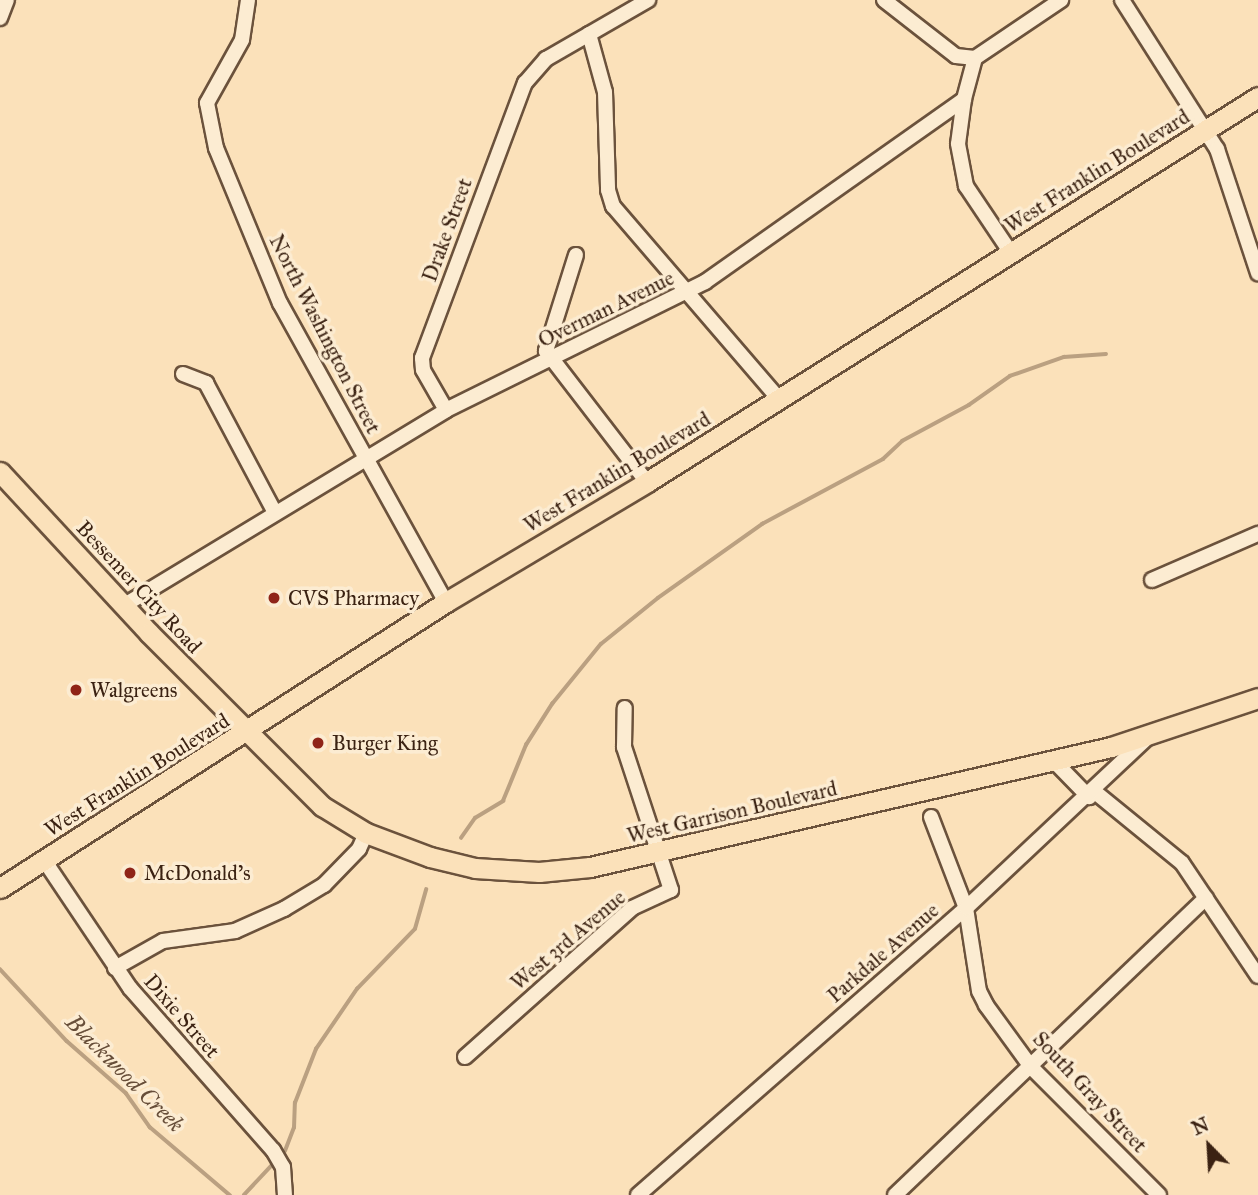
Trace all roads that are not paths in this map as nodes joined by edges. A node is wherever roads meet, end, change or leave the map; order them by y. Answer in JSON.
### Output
{"nodes":[{"id":1,"x":7,"y":0,"type":"edge"},
{"id":2,"x":248,"y":0,"type":"edge"},
{"id":3,"x":648,"y":0,"type":"edge"},
{"id":4,"x":884,"y":0,"type":"edge"},
{"id":5,"x":1061,"y":0,"type":"edge"},
{"id":6,"x":1122,"y":0,"type":"edge"},
{"id":7,"x":0,"y":18,"type":"edge"},
{"id":8,"x":589,"y":34,"type":"junction"},
{"id":9,"x":975,"y":58,"type":"junction"},
{"id":10,"x":1258,"y":97,"type":"edge"},
{"id":11,"x":964,"y":99,"type":"junction"},
{"id":12,"x":1205,"y":130,"type":"junction"},
{"id":13,"x":1011,"y":253,"type":"junction"},
{"id":14,"x":576,"y":255,"type":"dead end"},
{"id":15,"x":1258,"y":273,"type":"edge"},
{"id":16,"x":685,"y":294,"type":"junction"},
{"id":17,"x":551,"y":360,"type":"junction"},
{"id":18,"x":183,"y":374,"type":"dead end"},
{"id":19,"x":779,"y":399,"type":"junction"},
{"id":20,"x":446,"y":410,"type":"junction"},
{"id":21,"x":365,"y":456,"type":"junction"},
{"id":22,"x":0,"y":472,"type":"edge"},
{"id":23,"x":647,"y":482,"type":"junction"},
{"id":24,"x":274,"y":511,"type":"junction"},
{"id":25,"x":1258,"y":534,"type":"edge"},
{"id":26,"x":1152,"y":580,"type":"dead end"},
{"id":27,"x":446,"y":602,"type":"junction"},
{"id":28,"x":123,"y":606,"type":"junction"},
{"id":29,"x":1258,"y":698,"type":"edge"},
{"id":30,"x":625,"y":708,"type":"dead end"},
{"id":31,"x":245,"y":733,"type":"junction"},
{"id":32,"x":1149,"y":736,"type":"junction"},
{"id":33,"x":1053,"y":760,"type":"junction"},
{"id":34,"x":1092,"y":794,"type":"junction"},
{"id":35,"x":931,"y":817,"type":"dead end"},
{"id":36,"x":366,"y":833,"type":"junction"},
{"id":37,"x":660,"y":852,"type":"junction"},
{"id":38,"x":44,"y":860,"type":"junction"},
{"id":39,"x":0,"y":888,"type":"edge"},
{"id":40,"x":1206,"y":898,"type":"junction"},
{"id":41,"x":966,"y":908,"type":"junction"},
{"id":42,"x":115,"y":968,"type":"junction"},
{"id":43,"x":1258,"y":976,"type":"edge"},
{"id":44,"x":465,"y":1057,"type":"dead end"},
{"id":45,"x":1031,"y":1067,"type":"junction"},
{"id":46,"x":285,"y":1195,"type":"edge"},
{"id":47,"x":638,"y":1195,"type":"edge"},
{"id":48,"x":895,"y":1195,"type":"edge"},
{"id":49,"x":1159,"y":1195,"type":"edge"}],
"edges":[{"from":1,"to":7,"type":"street"},
{"from":2,"to":21,"type":"street","name":"North Washington Street"},
{"from":3,"to":8,"type":"street"},
{"from":4,"to":9,"type":"street"},
{"from":5,"to":9,"type":"street"},
{"from":6,"to":12,"type":"street"},
{"from":8,"to":16,"type":"street"},
{"from":8,"to":20,"type":"street","name":"Drake Street"},
{"from":9,"to":11,"type":"street"},
{"from":10,"to":12,"type":"main road","name":"West Franklin Boulevard"},
{"from":11,"to":13,"type":"street"},
{"from":11,"to":16,"type":"street","name":"Overman Avenue"},
{"from":12,"to":13,"type":"main road","name":"West Franklin Boulevard"},
{"from":12,"to":15,"type":"street"},
{"from":13,"to":19,"type":"main road","name":"West Franklin Boulevard"},
{"from":14,"to":17,"type":"street"},
{"from":16,"to":17,"type":"street","name":"Overman Avenue"},
{"from":16,"to":19,"type":"street"},
{"from":17,"to":20,"type":"street","name":"Overman Avenue"},
{"from":17,"to":23,"type":"street"},
{"from":18,"to":24,"type":"street"},
{"from":19,"to":23,"type":"main road","name":"West Franklin Boulevard"},
{"from":20,"to":21,"type":"street","name":"Overman Avenue"},
{"from":21,"to":24,"type":"street","name":"Overman Avenue"},
{"from":21,"to":27,"type":"street","name":"North Washington Street"},
{"from":22,"to":28,"type":"main road","name":"Bessemer City Road"},
{"from":23,"to":27,"type":"main road","name":"West Franklin Boulevard"},
{"from":24,"to":28,"type":"street","name":"Overman Avenue"},
{"from":25,"to":26,"type":"street"},
{"from":27,"to":31,"type":"main road","name":"West Franklin Boulevard"},
{"from":28,"to":31,"type":"main road","name":"Bessemer City Road"},
{"from":29,"to":32,"type":"main road","name":"West Garrison Boulevard"},
{"from":30,"to":37,"type":"street","name":"West 3rd Avenue"},
{"from":31,"to":36,"type":"main road","name":"West Garrison Boulevard"},
{"from":31,"to":38,"type":"main road","name":"West Franklin Boulevard"},
{"from":32,"to":33,"type":"main road","name":"West Garrison Boulevard"},
{"from":32,"to":34,"type":"street","name":"Parkdale Avenue"},
{"from":33,"to":34,"type":"street"},
{"from":33,"to":37,"type":"main road","name":"West Garrison Boulevard"},
{"from":34,"to":40,"type":"street"},
{"from":34,"to":41,"type":"street","name":"Parkdale Avenue"},
{"from":35,"to":41,"type":"street","name":"South Gray Street"},
{"from":36,"to":37,"type":"main road","name":"West Garrison Boulevard"},
{"from":36,"to":42,"type":"street"},
{"from":37,"to":44,"type":"street","name":"West 3rd Avenue"},
{"from":38,"to":39,"type":"main road","name":"West Franklin Boulevard"},
{"from":38,"to":42,"type":"street","name":"Dixie Street"},
{"from":40,"to":43,"type":"street"},
{"from":40,"to":45,"type":"street"},
{"from":41,"to":45,"type":"street","name":"South Gray Street"},
{"from":41,"to":47,"type":"street","name":"Parkdale Avenue"},
{"from":42,"to":46,"type":"street","name":"Dixie Street"},
{"from":45,"to":48,"type":"street"},
{"from":45,"to":49,"type":"street","name":"South Gray Street"}]}
